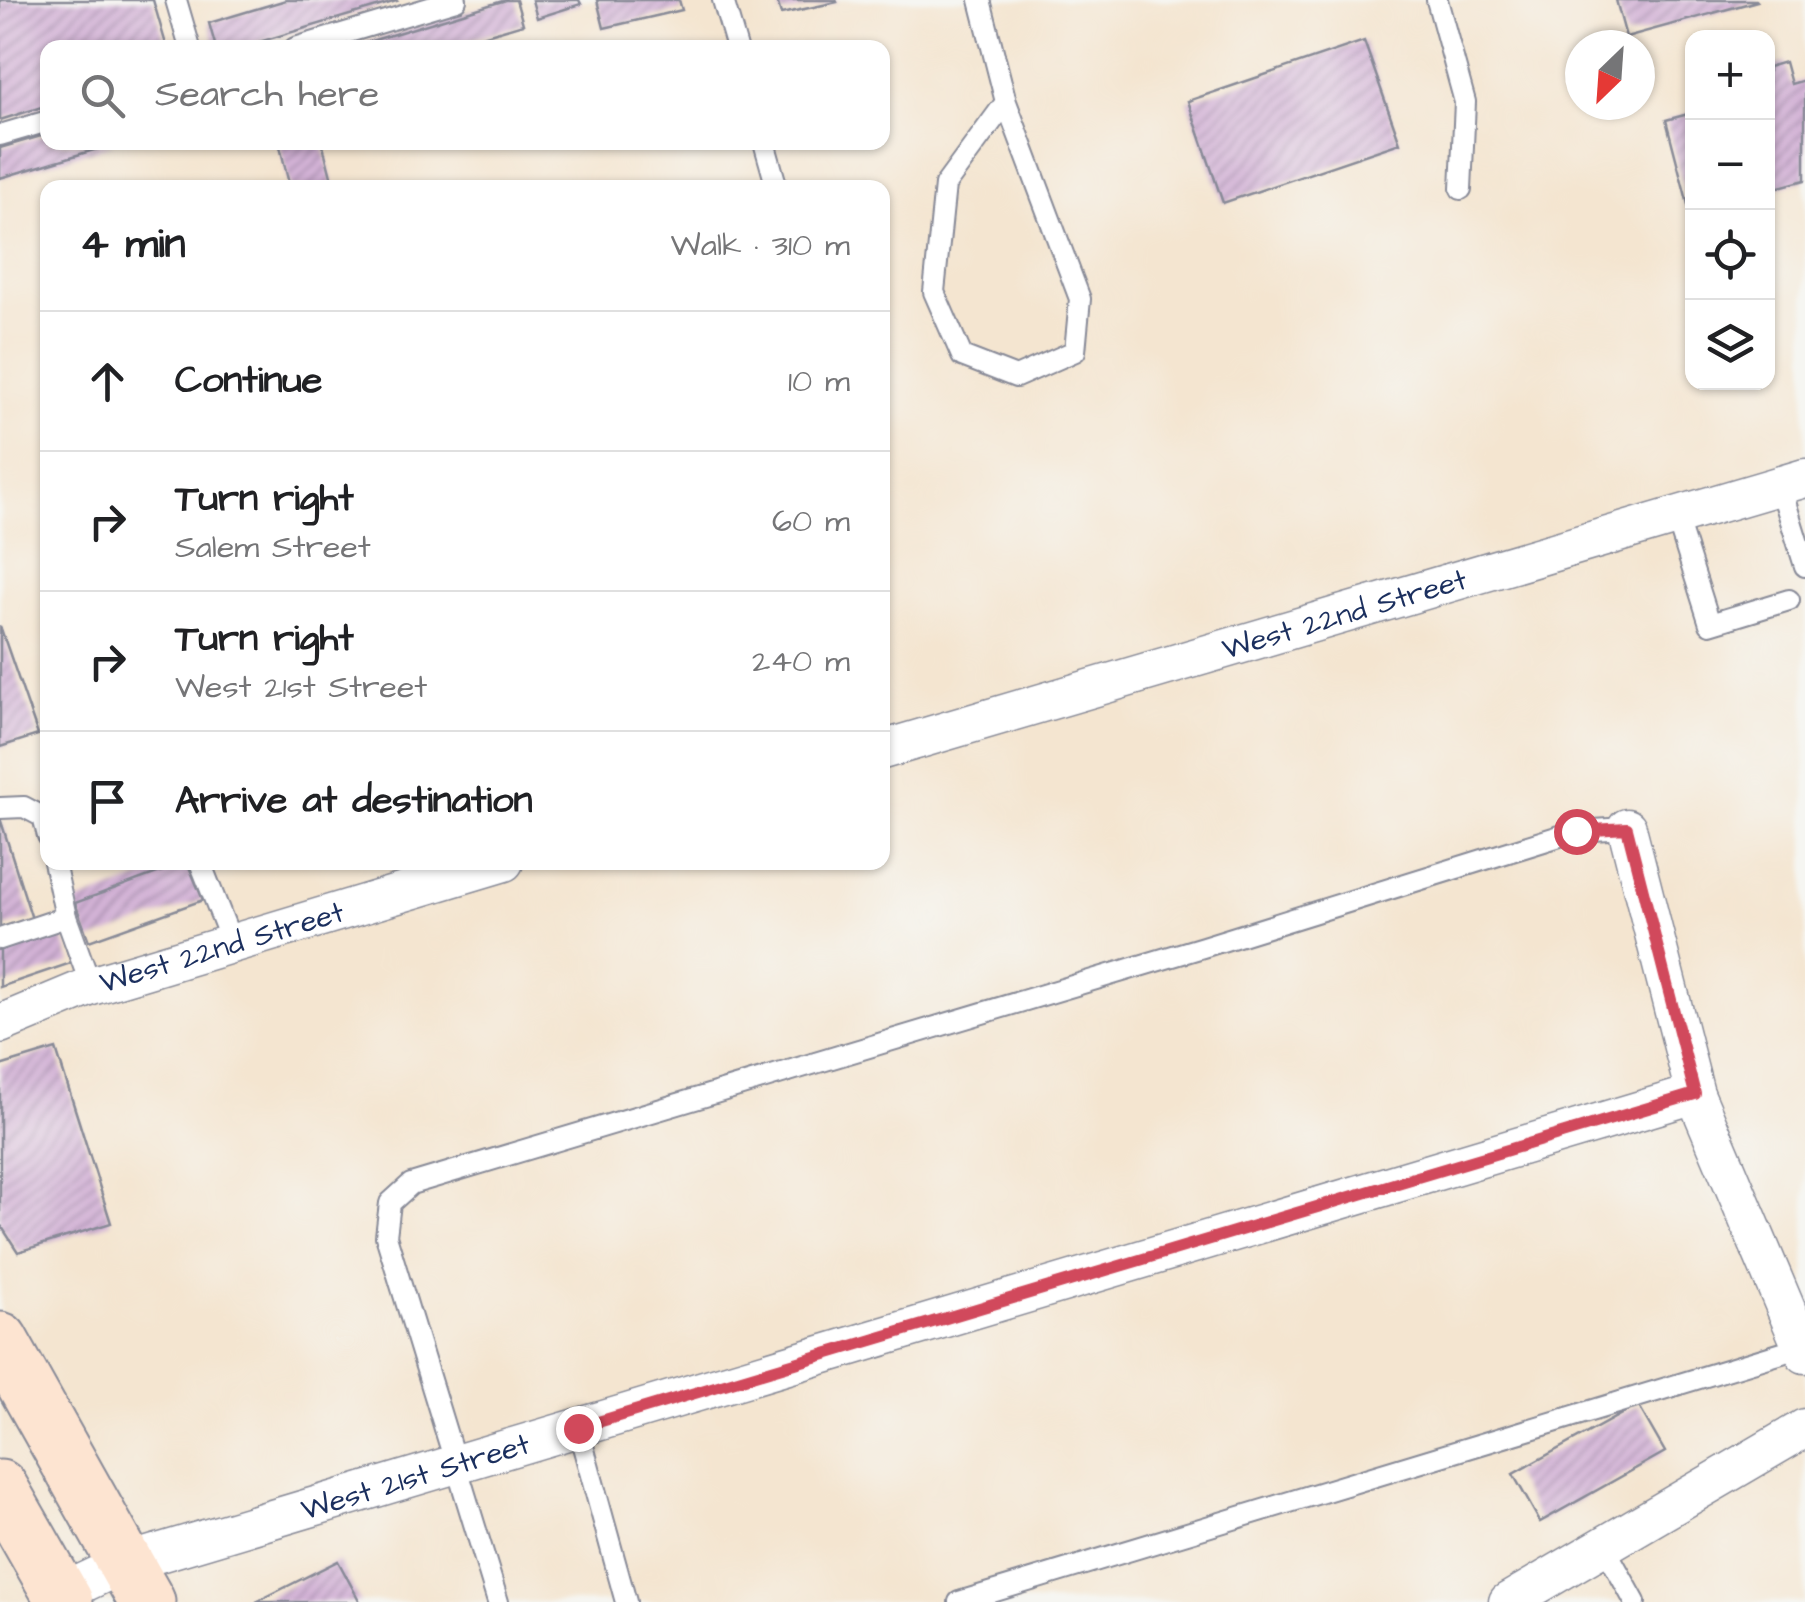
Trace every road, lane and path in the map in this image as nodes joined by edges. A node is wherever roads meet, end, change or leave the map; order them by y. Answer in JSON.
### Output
{"nodes":[{"id":1,"x":176,"y":0,"type":"edge"},
{"id":2,"x":456,"y":0,"type":"edge"},
{"id":3,"x":723,"y":0,"type":"edge"},
{"id":4,"x":980,"y":0,"type":"edge"},
{"id":5,"x":1437,"y":0,"type":"edge"},
{"id":6,"x":188,"y":40,"type":"edge"},
{"id":7,"x":322,"y":40,"type":"edge"},
{"id":8,"x":735,"y":40,"type":"edge"},
{"id":9,"x":1006,"y":102,"type":"junction"},
{"id":10,"x":40,"y":123,"type":"edge"},
{"id":11,"x":0,"y":135,"type":"edge"},
{"id":12,"x":766,"y":150,"type":"edge"},
{"id":13,"x":774,"y":180,"type":"edge"},
{"id":14,"x":1461,"y":189,"type":"dead end"},
{"id":15,"x":1792,"y":482,"type":"edge"},
{"id":16,"x":1676,"y":516,"type":"junction"},
{"id":17,"x":1805,"y":566,"type":"edge"},
{"id":18,"x":1789,"y":600,"type":"dead end"},
{"id":19,"x":890,"y":748,"type":"edge"},
{"id":20,"x":0,"y":808,"type":"edge"},
{"id":21,"x":40,"y":815,"type":"edge"},
{"id":22,"x":1627,"y":828,"type":"joint"},
{"id":23,"x":56,"y":870,"type":"edge"},
{"id":24,"x":203,"y":870,"type":"edge"},
{"id":25,"x":477,"y":870,"type":"edge"},
{"id":26,"x":66,"y":918,"type":"junction"},
{"id":27,"x":0,"y":939,"type":"edge"},
{"id":28,"x":232,"y":943,"type":"junction"},
{"id":29,"x":91,"y":986,"type":"junction"},
{"id":30,"x":0,"y":1024,"type":"edge"},
{"id":31,"x":1695,"y":1094,"type":"junction"},
{"id":32,"x":0,"y":1340,"type":"edge"},
{"id":33,"x":1804,"y":1350,"type":"edge"},
{"id":34,"x":578,"y":1428,"type":"junction"},
{"id":35,"x":1805,"y":1428,"type":"edge"},
{"id":36,"x":456,"y":1465,"type":"junction"},
{"id":37,"x":0,"y":1488,"type":"edge"},
{"id":38,"x":1604,"y":1546,"type":"junction"},
{"id":39,"x":136,"y":1583,"type":"edge"},
{"id":40,"x":62,"y":1598,"type":"edge"},
{"id":41,"x":498,"y":1602,"type":"edge"},
{"id":42,"x":626,"y":1602,"type":"edge"},
{"id":43,"x":959,"y":1602,"type":"edge"},
{"id":44,"x":1508,"y":1602,"type":"edge"},
{"id":45,"x":1636,"y":1602,"type":"edge"}],
"edges":[{"from":1,"to":6,"type":"lane"},
{"from":2,"to":7,"type":"lane"},
{"from":3,"to":8,"type":"lane"},
{"from":4,"to":9,"type":"lane"},
{"from":5,"to":14,"type":"lane"},
{"from":9,"to":9,"type":"lane"},
{"from":10,"to":11,"type":"lane"},
{"from":12,"to":13,"type":"lane"},
{"from":15,"to":16,"type":"street","name":"West 22nd Street"},
{"from":15,"to":17,"type":"lane"},
{"from":16,"to":18,"type":"lane"},
{"from":16,"to":19,"type":"street","name":"West 22nd Street"},
{"from":20,"to":21,"type":"lane"},
{"from":22,"to":31,"type":"street"},
{"from":22,"to":36,"type":"lane"},
{"from":23,"to":26,"type":"lane"},
{"from":24,"to":28,"type":"lane"},
{"from":25,"to":28,"type":"street","name":"West 22nd Street"},
{"from":26,"to":27,"type":"lane"},
{"from":26,"to":29,"type":"lane"},
{"from":28,"to":29,"type":"street","name":"West 22nd Street"},
{"from":29,"to":30,"type":"street","name":"West 22nd Street"},
{"from":31,"to":33,"type":"street"},
{"from":31,"to":34,"type":"street","name":"West 21st Street"},
{"from":32,"to":39,"type":"main road"},
{"from":33,"to":43,"type":"lane"},
{"from":34,"to":36,"type":"street","name":"West 21st Street"},
{"from":34,"to":42,"type":"lane"},
{"from":35,"to":38,"type":"street"},
{"from":36,"to":39,"type":"street","name":"West 21st Street"},
{"from":36,"to":41,"type":"lane"},
{"from":37,"to":40,"type":"main road"},
{"from":38,"to":44,"type":"street"},
{"from":38,"to":45,"type":"lane"},
{"from":39,"to":40,"type":"street","name":"West 21st Street"}]}
